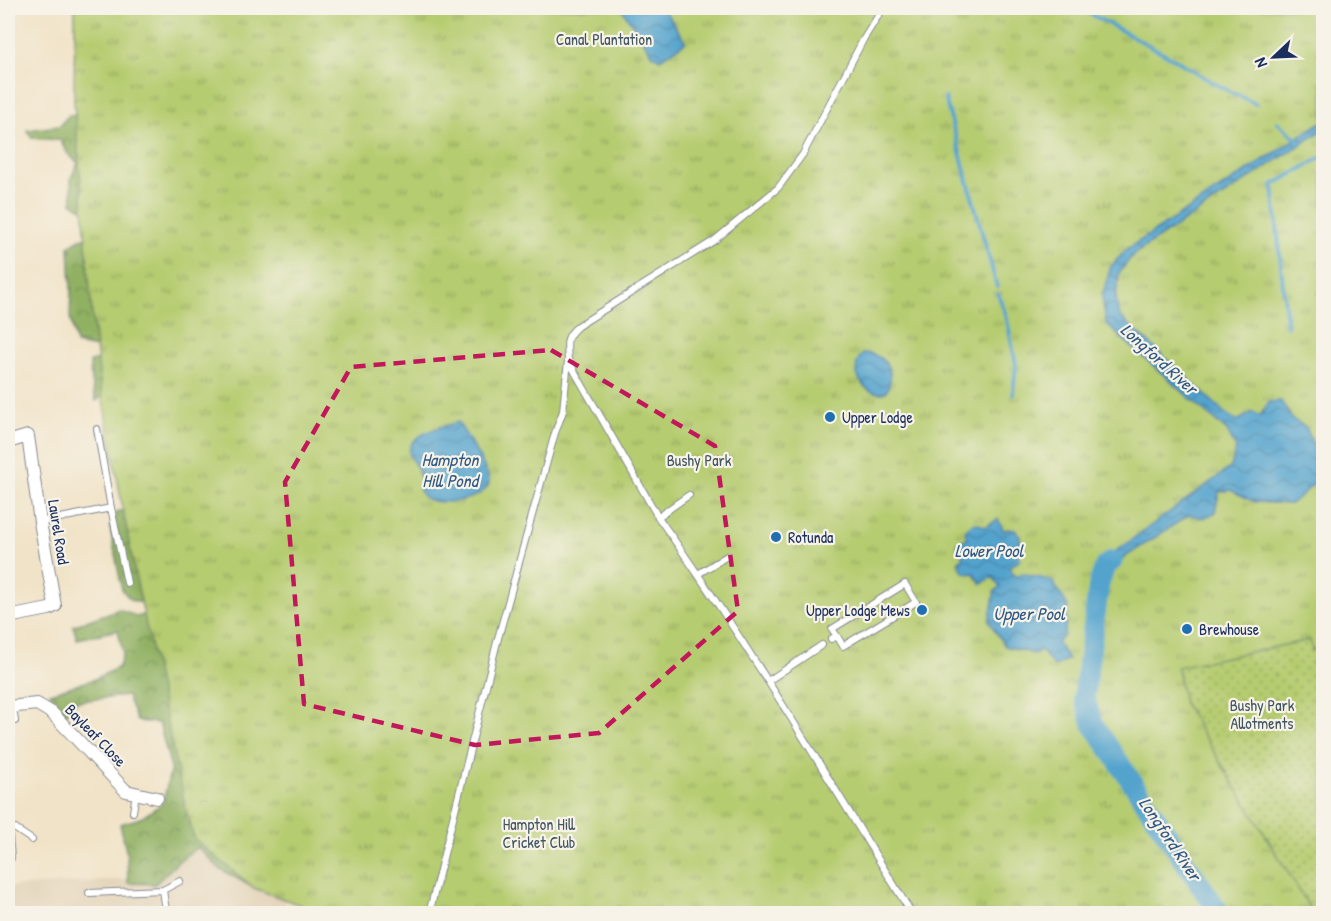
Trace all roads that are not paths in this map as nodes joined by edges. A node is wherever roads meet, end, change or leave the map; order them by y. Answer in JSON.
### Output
{"nodes":[{"id":1,"x":883,"y":8,"type":"edge"},
{"id":2,"x":568,"y":360,"type":"junction"},
{"id":3,"x":96,"y":429,"type":"dead end"},
{"id":4,"x":8,"y":442,"type":"edge"},
{"id":5,"x":689,"y":495,"type":"dead end"},
{"id":6,"x":111,"y":508,"type":"junction"},
{"id":7,"x":658,"y":517,"type":"junction"},
{"id":8,"x":40,"y":522,"type":"junction"},
{"id":9,"x":727,"y":556,"type":"dead end"},
{"id":10,"x":698,"y":574,"type":"junction"},
{"id":11,"x":127,"y":583,"type":"dead end"},
{"id":12,"x":8,"y":617,"type":"edge"},
{"id":13,"x":834,"y":638,"type":"joint"},
{"id":14,"x":822,"y":645,"type":"dead end"},
{"id":15,"x":768,"y":681,"type":"junction"},
{"id":16,"x":10,"y":706,"type":"edge"},
{"id":17,"x":15,"y":721,"type":"dead end"},
{"id":18,"x":136,"y":793,"type":"junction"},
{"id":19,"x":158,"y":798,"type":"dead end"},
{"id":20,"x":133,"y":812,"type":"dead end"},
{"id":21,"x":8,"y":824,"type":"edge"},
{"id":22,"x":32,"y":840,"type":"dead end"},
{"id":23,"x":11,"y":858,"type":"dead end"},
{"id":24,"x":180,"y":881,"type":"dead end"},
{"id":25,"x":163,"y":890,"type":"junction"},
{"id":26,"x":89,"y":893,"type":"dead end"},
{"id":27,"x":166,"y":911,"type":"dead end"},
{"id":28,"x":429,"y":914,"type":"edge"},
{"id":29,"x":912,"y":914,"type":"edge"}],
"edges":[{"from":1,"to":2,"type":"lane"},
{"from":2,"to":7,"type":"lane"},
{"from":2,"to":28,"type":"lane"},
{"from":3,"to":6,"type":"lane"},
{"from":4,"to":8,"type":"street","name":"Laurel Road"},
{"from":5,"to":7,"type":"lane"},
{"from":6,"to":8,"type":"lane"},
{"from":6,"to":11,"type":"lane"},
{"from":7,"to":10,"type":"lane"},
{"from":8,"to":12,"type":"street","name":"Laurel Road"},
{"from":9,"to":10,"type":"lane"},
{"from":10,"to":15,"type":"lane"},
{"from":13,"to":13,"type":"lane"},
{"from":14,"to":15,"type":"lane"},
{"from":15,"to":29,"type":"lane"},
{"from":16,"to":17,"type":"lane"},
{"from":16,"to":18,"type":"street","name":"Bayleaf Close"},
{"from":18,"to":19,"type":"street","name":"Bayleaf Close"},
{"from":18,"to":20,"type":"lane"},
{"from":21,"to":22,"type":"lane"},
{"from":21,"to":23,"type":"lane"},
{"from":24,"to":25,"type":"lane"},
{"from":25,"to":26,"type":"lane"},
{"from":25,"to":27,"type":"lane"}]}
